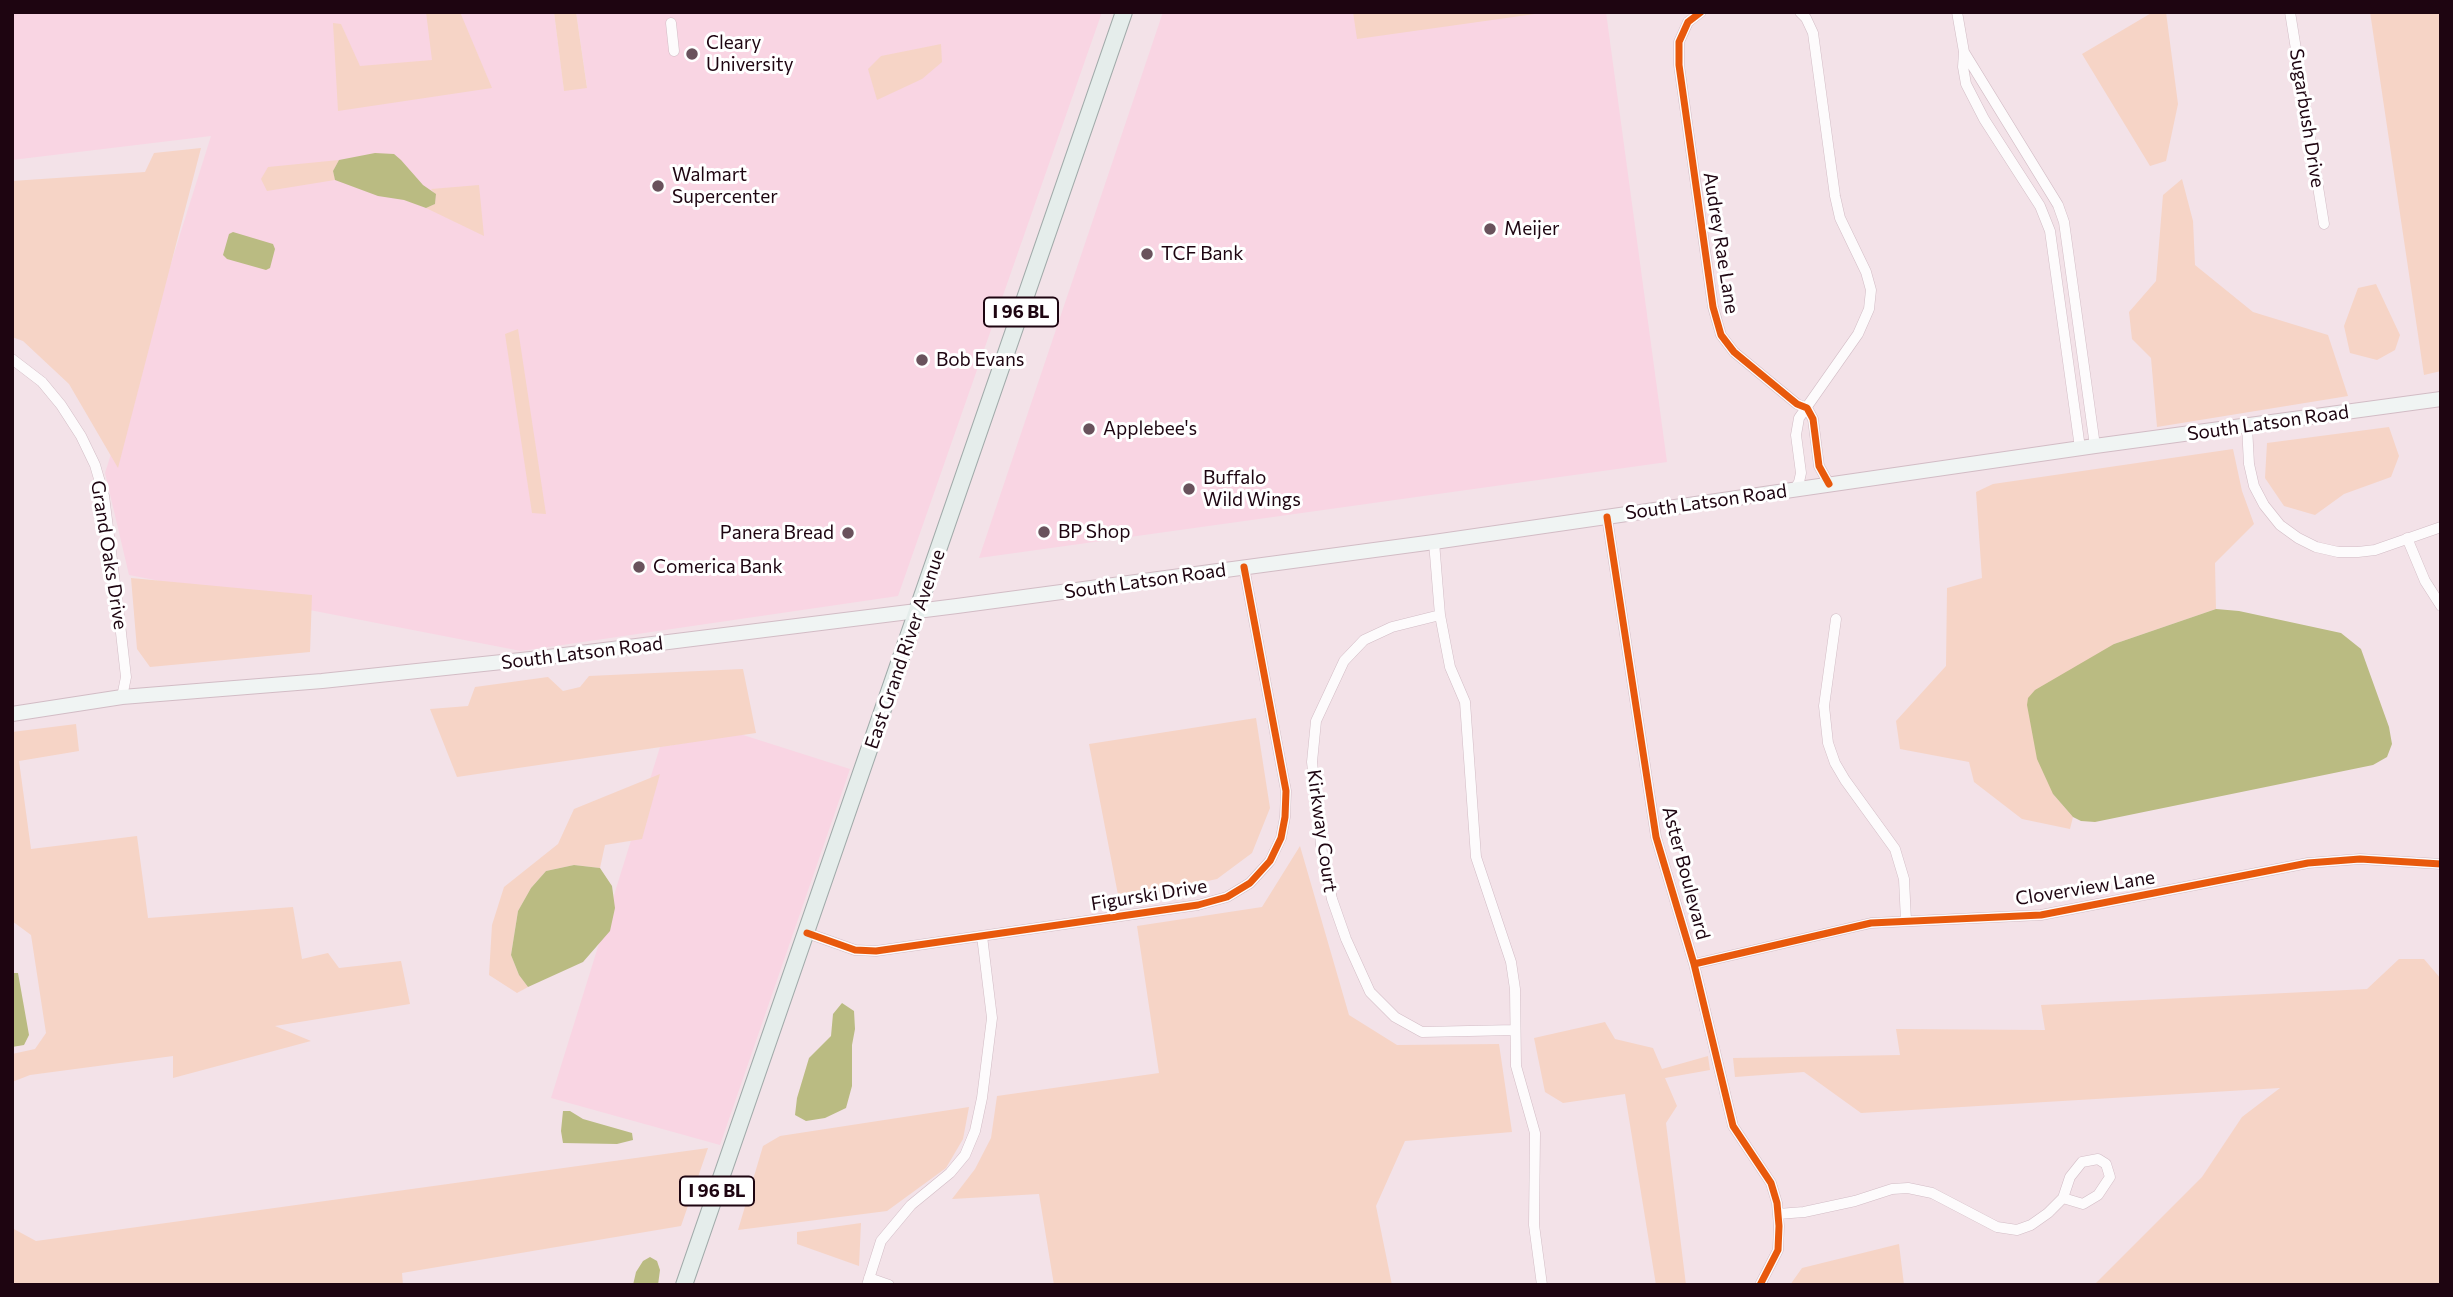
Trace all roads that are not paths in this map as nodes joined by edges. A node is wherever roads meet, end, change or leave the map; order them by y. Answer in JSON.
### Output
{"nodes":[{"id":1,"x":1124,"y":12,"type":"edge"},
{"id":2,"x":1700,"y":12,"type":"edge"},
{"id":3,"x":1800,"y":12,"type":"edge"},
{"id":4,"x":1957,"y":12,"type":"edge"},
{"id":5,"x":2290,"y":12,"type":"edge"},
{"id":6,"x":671,"y":23,"type":"dead end"},
{"id":7,"x":674,"y":51,"type":"dead end"},
{"id":8,"x":1964,"y":52,"type":"junction"},
{"id":9,"x":2021,"y":144,"type":"junction"},
{"id":10,"x":2008,"y":154,"type":"junction"},
{"id":11,"x":2324,"y":224,"type":"dead end"},
{"id":12,"x":2072,"y":278,"type":"junction"},
{"id":13,"x":2057,"y":280,"type":"junction"},
{"id":14,"x":12,"y":359,"type":"edge"},
{"id":15,"x":2084,"y":366,"type":"junction"},
{"id":16,"x":2069,"y":368,"type":"junction"},
{"id":17,"x":2441,"y":399,"type":"edge"},
{"id":18,"x":1807,"y":408,"type":"junction"},
{"id":19,"x":2247,"y":426,"type":"junction"},
{"id":20,"x":2088,"y":447,"type":"junction"},
{"id":21,"x":1829,"y":484,"type":"junction"},
{"id":22,"x":1795,"y":489,"type":"junction"},
{"id":23,"x":1607,"y":517,"type":"junction"},
{"id":24,"x":2441,"y":527,"type":"edge"},
{"id":25,"x":2407,"y":538,"type":"junction"},
{"id":26,"x":1434,"y":542,"type":"junction"},
{"id":27,"x":1244,"y":567,"type":"junction"},
{"id":28,"x":2441,"y":607,"type":"edge"},
{"id":29,"x":918,"y":611,"type":"junction"},
{"id":30,"x":1440,"y":615,"type":"junction"},
{"id":31,"x":1836,"y":619,"type":"dead end"},
{"id":32,"x":122,"y":696,"type":"junction"},
{"id":33,"x":12,"y":714,"type":"edge"},
{"id":34,"x":2441,"y":864,"type":"edge"},
{"id":35,"x":1906,"y":921,"type":"junction"},
{"id":36,"x":807,"y":933,"type":"junction"},
{"id":37,"x":982,"y":936,"type":"junction"},
{"id":38,"x":1694,"y":964,"type":"junction"},
{"id":39,"x":1515,"y":1030,"type":"junction"},
{"id":40,"x":2063,"y":1198,"type":"junction"},
{"id":41,"x":1778,"y":1214,"type":"junction"},
{"id":42,"x":868,"y":1281,"type":"edge"},
{"id":43,"x":684,"y":1285,"type":"edge"},
{"id":44,"x":889,"y":1285,"type":"edge"},
{"id":45,"x":1542,"y":1285,"type":"edge"},
{"id":46,"x":1759,"y":1285,"type":"edge"}],
"edges":[{"from":1,"to":29,"type":"main road","name":"East Grand River Avenue","number":"I 96 BL"},
{"from":2,"to":18,"type":"street","name":"Audrey Rae Lane"},
{"from":3,"to":18,"type":"street"},
{"from":4,"to":8,"type":"street"},
{"from":5,"to":11,"type":"street","name":"Sugarbush Drive"},
{"from":6,"to":7,"type":"street"},
{"from":8,"to":9,"type":"street"},
{"from":8,"to":10,"type":"street"},
{"from":9,"to":10,"type":"street"},
{"from":9,"to":12,"type":"street"},
{"from":10,"to":13,"type":"street"},
{"from":12,"to":13,"type":"street"},
{"from":12,"to":15,"type":"street"},
{"from":13,"to":16,"type":"street"},
{"from":14,"to":32,"type":"street","name":"Grand Oaks Drive"},
{"from":15,"to":16,"type":"street"},
{"from":15,"to":20,"type":"street"},
{"from":16,"to":20,"type":"street"},
{"from":17,"to":19,"type":"main road","name":"South Latson Road"},
{"from":18,"to":21,"type":"street"},
{"from":18,"to":22,"type":"street"},
{"from":19,"to":20,"type":"main road","name":"South Latson Road"},
{"from":19,"to":25,"type":"street"},
{"from":20,"to":21,"type":"main road","name":"South Latson Road"},
{"from":21,"to":22,"type":"main road","name":"South Latson Road"},
{"from":22,"to":23,"type":"main road","name":"South Latson Road"},
{"from":23,"to":26,"type":"main road","name":"South Latson Road"},
{"from":23,"to":38,"type":"street","name":"Aster Boulevard"},
{"from":24,"to":25,"type":"street"},
{"from":25,"to":28,"type":"street"},
{"from":26,"to":27,"type":"main road","name":"South Latson Road"},
{"from":26,"to":30,"type":"street"},
{"from":27,"to":29,"type":"main road","name":"South Latson Road"},
{"from":27,"to":37,"type":"street","name":"Figurski Drive"},
{"from":29,"to":32,"type":"main road","name":"South Latson Road"},
{"from":29,"to":36,"type":"main road","name":"East Grand River Avenue","number":"I 96 BL"},
{"from":30,"to":39,"type":"street"},
{"from":30,"to":39,"type":"street","name":"Kirkway Court"},
{"from":31,"to":35,"type":"street"},
{"from":32,"to":33,"type":"main road","name":"South Latson Road"},
{"from":34,"to":35,"type":"street","name":"Cloverview Lane"},
{"from":35,"to":38,"type":"street","name":"Cloverview Lane"},
{"from":36,"to":37,"type":"street","name":"Figurski Drive"},
{"from":36,"to":43,"type":"main road","name":"East Grand River Avenue","number":"I 96 BL"},
{"from":37,"to":42,"type":"street"},
{"from":38,"to":41,"type":"street","name":"Aster Boulevard"},
{"from":39,"to":45,"type":"street"},
{"from":40,"to":40,"type":"street"},
{"from":40,"to":41,"type":"street"},
{"from":41,"to":46,"type":"street","name":"Aster Boulevard"},
{"from":42,"to":44,"type":"street"}]}
